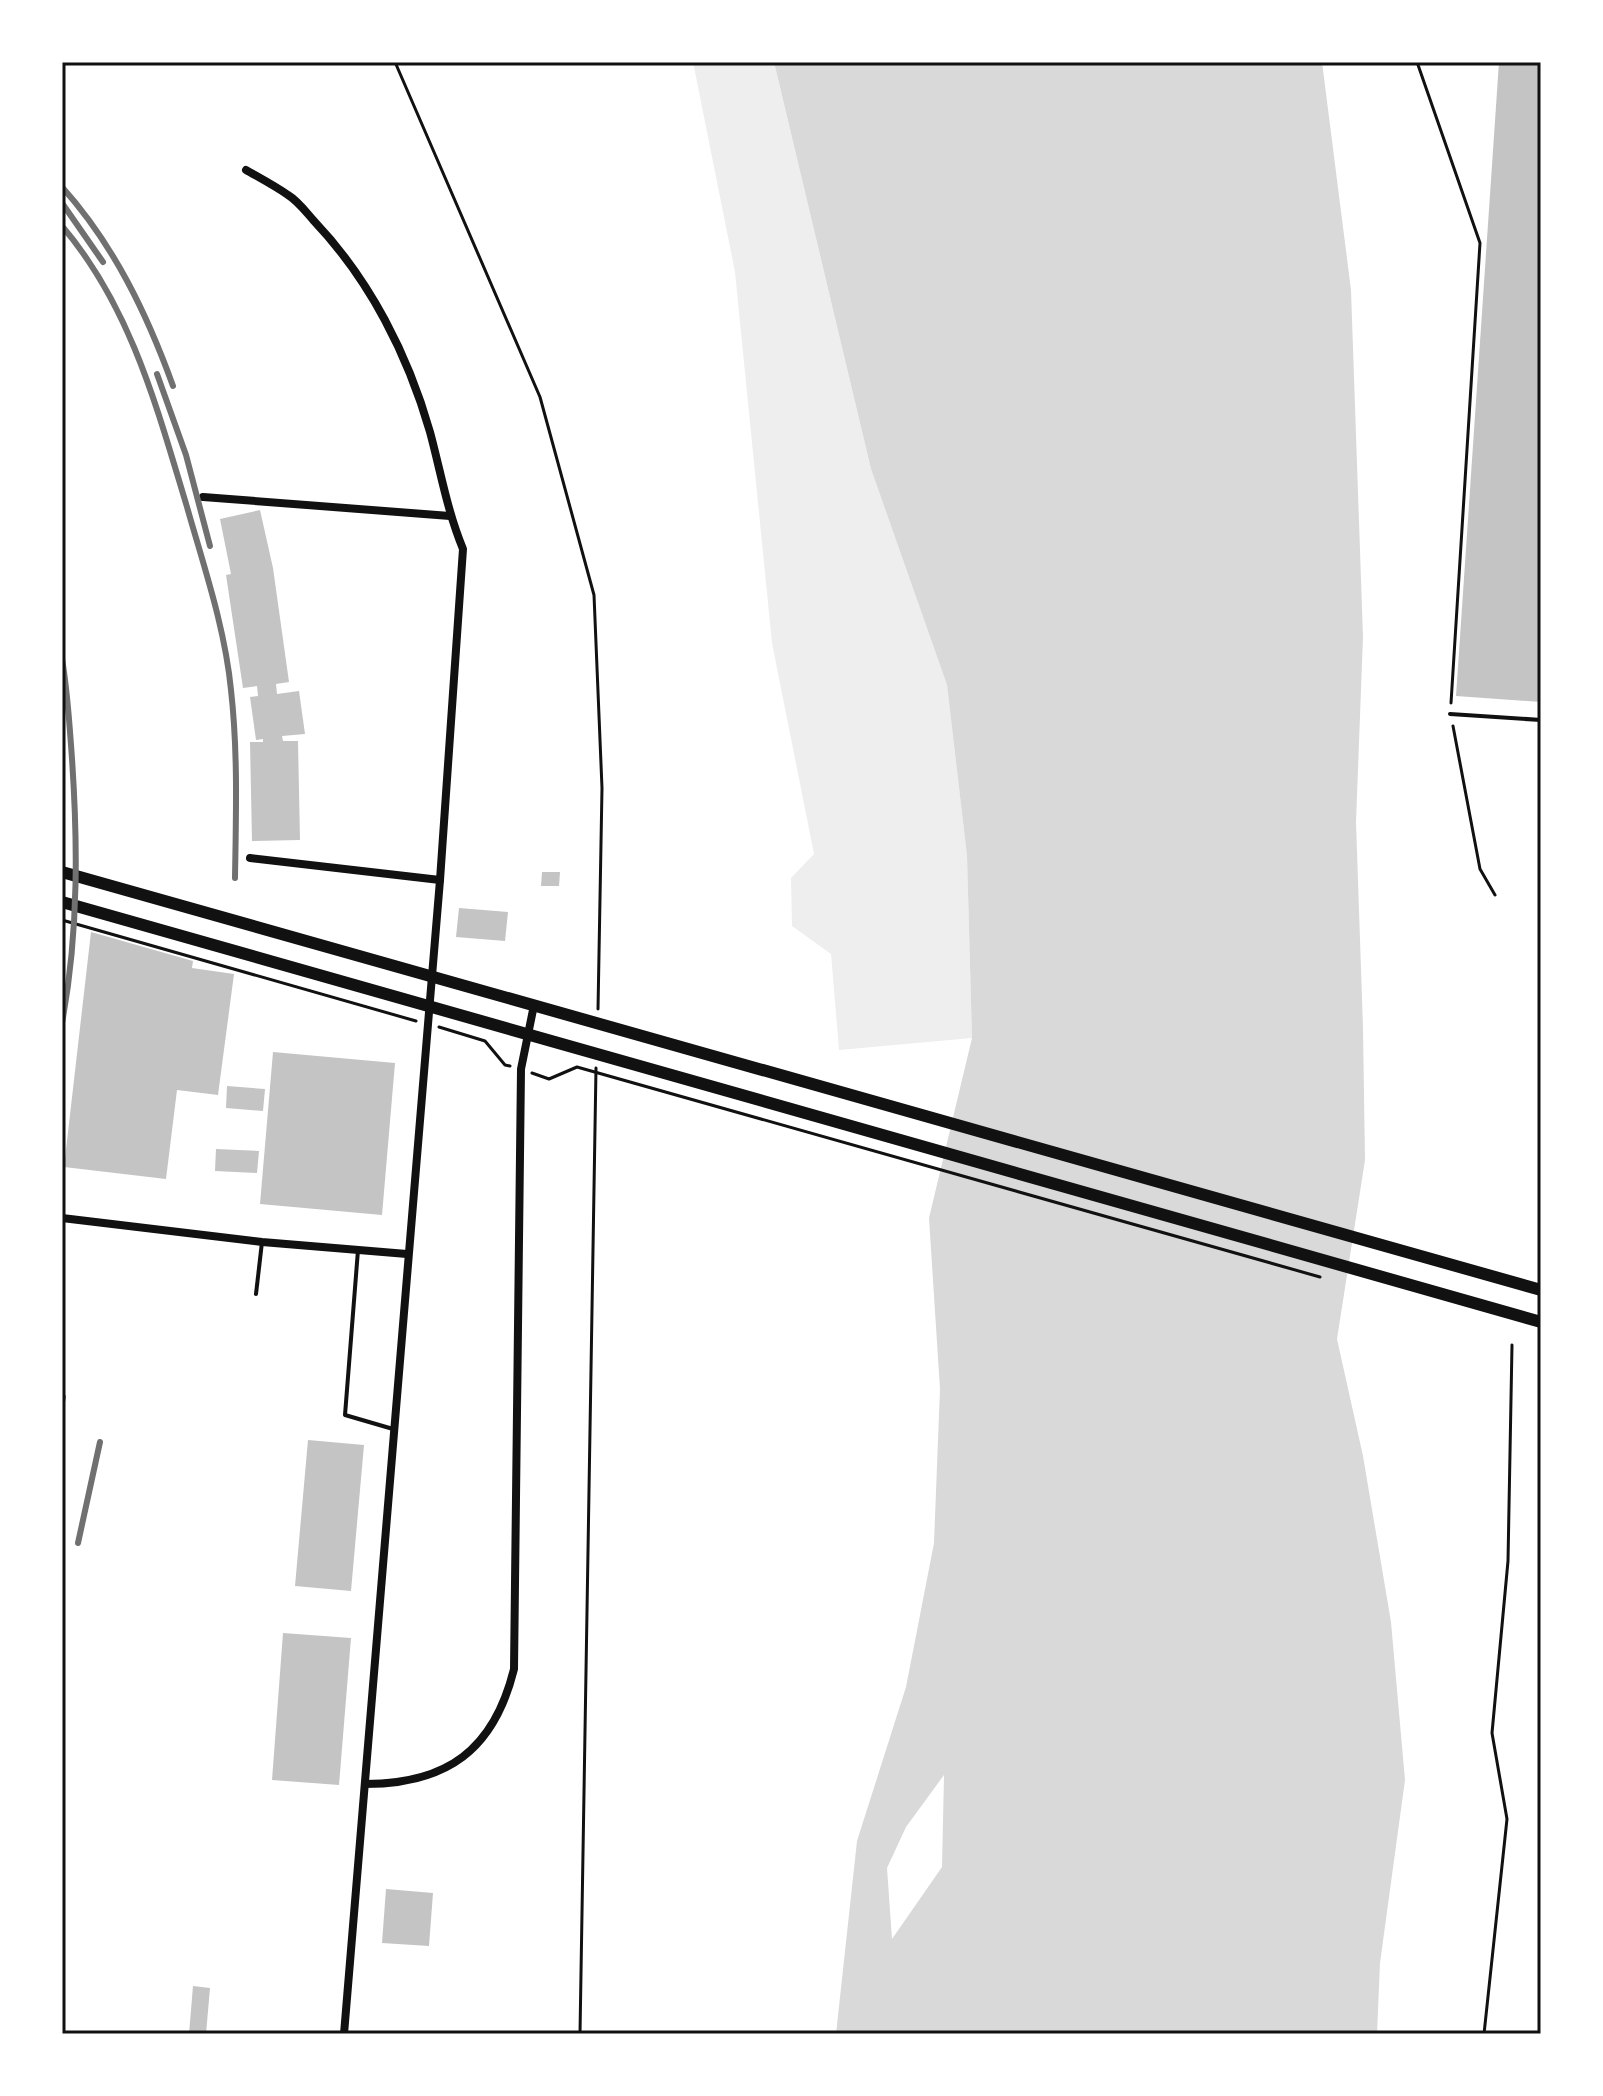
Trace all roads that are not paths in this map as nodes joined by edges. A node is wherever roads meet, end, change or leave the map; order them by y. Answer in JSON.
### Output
{"nodes":[{"id":1,"x":246,"y":170,"type":"dead end"},
{"id":2,"x":203,"y":497,"type":"dead end"},
{"id":3,"x":450,"y":516,"type":"junction"},
{"id":4,"x":1450,"y":714,"type":"road end"},
{"id":5,"x":1541,"y":720,"type":"edge"},
{"id":6,"x":250,"y":858,"type":"dead end"},
{"id":7,"x":62,"y":872,"type":"edge"},
{"id":8,"x":440,"y":880,"type":"junction"},
{"id":9,"x":62,"y":902,"type":"edge"},
{"id":10,"x":534,"y":1005,"type":"junction"},
{"id":11,"x":528,"y":1034,"type":"junction"},
{"id":12,"x":62,"y":1218,"type":"edge"},
{"id":13,"x":262,"y":1242,"type":"junction"},
{"id":14,"x":358,"y":1250,"type":"junction"},
{"id":15,"x":407,"y":1254,"type":"junction"},
{"id":16,"x":1541,"y":1290,"type":"edge"},
{"id":17,"x":256,"y":1294,"type":"dead end"},
{"id":18,"x":1541,"y":1322,"type":"edge"},
{"id":19,"x":393,"y":1429,"type":"junction"},
{"id":20,"x":365,"y":1784,"type":"junction"},
{"id":21,"x":344,"y":2034,"type":"edge"}],
"edges":[{"from":1,"to":3,"type":"street"},
{"from":2,"to":3,"type":"street"},
{"from":3,"to":8,"type":"street"},
{"from":4,"to":5,"type":"lane"},
{"from":6,"to":8,"type":"street"},
{"from":7,"to":10,"type":"main road"},
{"from":8,"to":15,"type":"street"},
{"from":9,"to":11,"type":"main road"},
{"from":10,"to":11,"type":"street"},
{"from":10,"to":16,"type":"main road"},
{"from":11,"to":18,"type":"main road"},
{"from":11,"to":20,"type":"street"},
{"from":12,"to":13,"type":"street"},
{"from":13,"to":14,"type":"street"},
{"from":13,"to":17,"type":"lane"},
{"from":14,"to":15,"type":"street"},
{"from":14,"to":19,"type":"lane"},
{"from":15,"to":19,"type":"street"},
{"from":19,"to":20,"type":"street"},
{"from":20,"to":21,"type":"street"}]}
